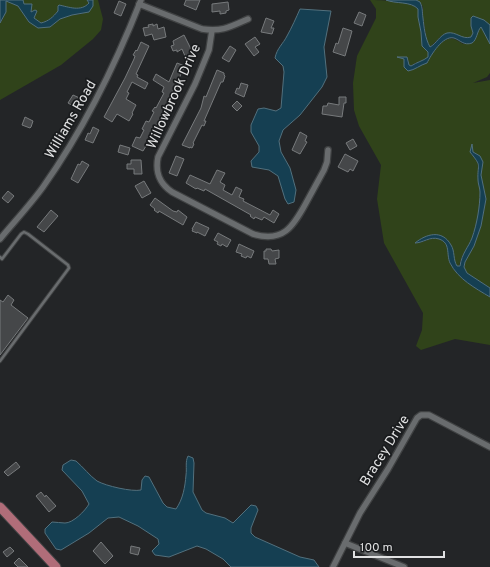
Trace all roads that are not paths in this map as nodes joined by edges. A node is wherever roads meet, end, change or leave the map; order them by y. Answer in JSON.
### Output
{"nodes":[{"id":1,"x":140,"y":2,"type":"edge"},
{"id":2,"x":248,"y":19,"type":"dead end"},
{"id":3,"x":212,"y":30,"type":"junction"},
{"id":4,"x":328,"y":150,"type":"dead end"},
{"id":5,"x":0,"y":239,"type":"edge"},
{"id":6,"x":1,"y":259,"type":"edge"},
{"id":7,"x":0,"y":361,"type":"edge"},
{"id":8,"x":490,"y":447,"type":"edge"},
{"id":9,"x":0,"y":507,"type":"edge"},
{"id":10,"x":345,"y":543,"type":"junction"},
{"id":11,"x":53,"y":566,"type":"edge"},
{"id":12,"x":333,"y":567,"type":"edge"},
{"id":13,"x":404,"y":567,"type":"edge"}],
"edges":[{"from":1,"to":3,"type":"street","name":"Willowbrook Drive"},
{"from":1,"to":5,"type":"street","name":"Williams Road"},
{"from":2,"to":3,"type":"street"},
{"from":3,"to":4,"type":"street","name":"Willowbrook Drive"},
{"from":6,"to":7,"type":"lane"},
{"from":8,"to":10,"type":"street","name":"Bracey Drive"},
{"from":9,"to":11,"type":"main road"},
{"from":10,"to":12,"type":"street","name":"Bracey Drive"},
{"from":10,"to":13,"type":"street"}]}
